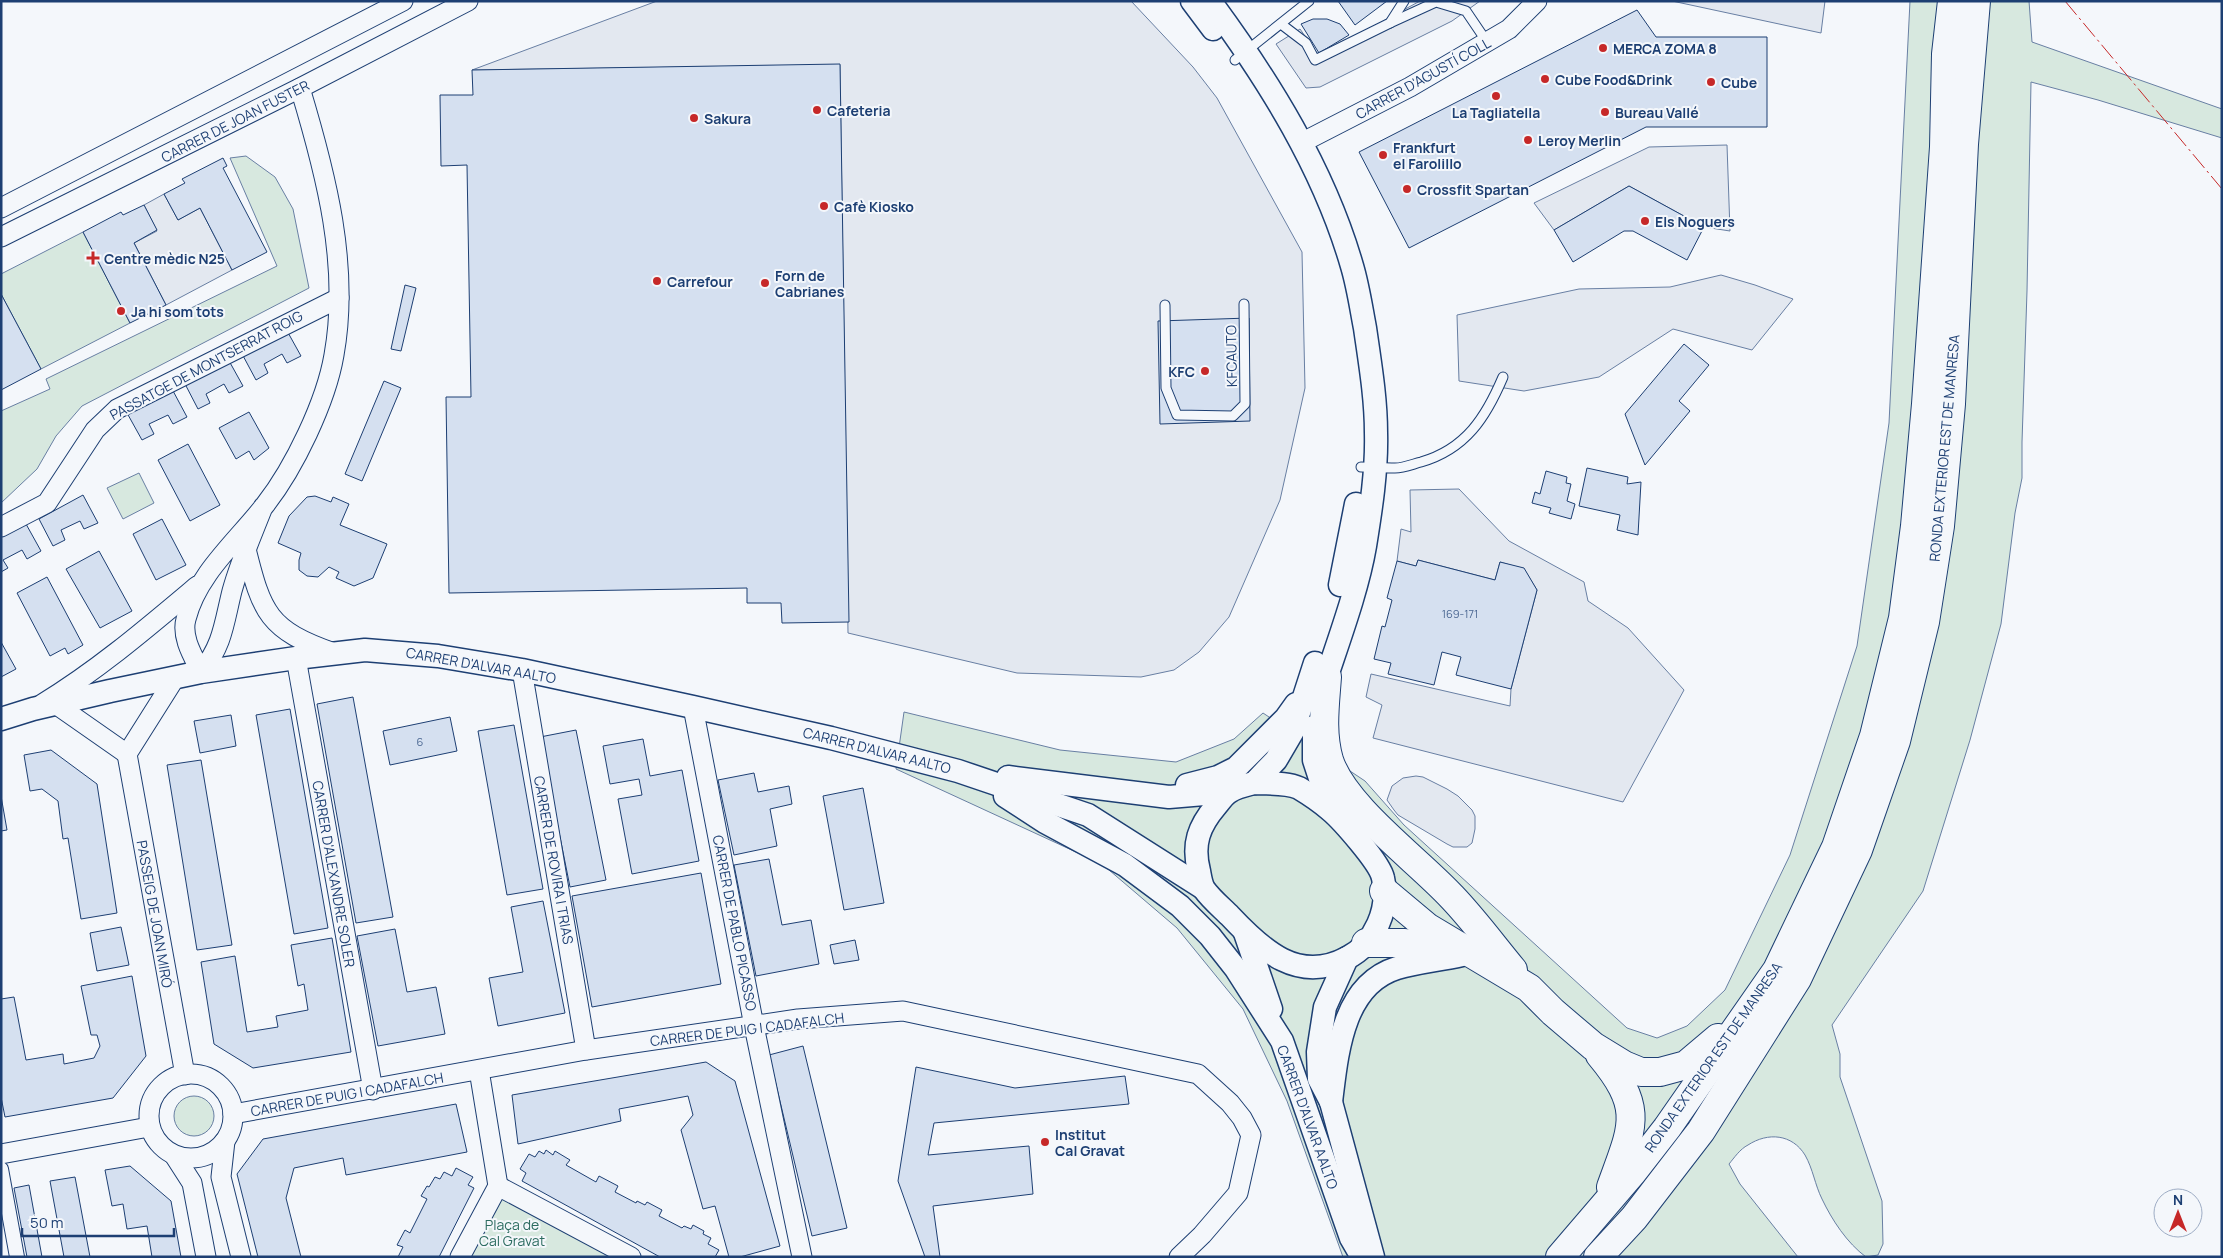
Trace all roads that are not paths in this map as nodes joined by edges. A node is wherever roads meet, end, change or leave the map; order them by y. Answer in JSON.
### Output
{"nodes":[{"id":1,"x":403,"y":1,"type":"edge"},
{"id":2,"x":468,"y":1,"type":"edge"},
{"id":3,"x":1192,"y":1,"type":"edge"},
{"id":4,"x":1210,"y":1,"type":"edge"},
{"id":5,"x":1309,"y":1,"type":"edge"},
{"id":6,"x":1404,"y":1,"type":"edge"},
{"id":7,"x":1537,"y":1,"type":"edge"},
{"id":8,"x":1952,"y":1,"type":"edge"},
{"id":9,"x":1976,"y":1,"type":"edge"},
{"id":10,"x":1390,"y":23,"type":"junction"},
{"id":11,"x":1281,"y":24,"type":"junction"},
{"id":12,"x":1487,"y":42,"type":"junction"},
{"id":13,"x":1240,"y":56,"type":"junction"},
{"id":14,"x":300,"y":88,"type":"junction"},
{"id":15,"x":1301,"y":143,"type":"junction"},
{"id":16,"x":1,"y":208,"type":"edge"},
{"id":17,"x":1,"y":237,"type":"edge"},
{"id":18,"x":339,"y":298,"type":"junction"},
{"id":19,"x":1244,"y":304,"type":"dead end"},
{"id":20,"x":1165,"y":305,"type":"dead end"},
{"id":21,"x":1502,"y":377,"type":"dead end"},
{"id":22,"x":1368,"y":467,"type":"junction"},
{"id":23,"x":263,"y":507,"type":"junction"},
{"id":24,"x":1,"y":527,"type":"edge"},
{"id":25,"x":246,"y":549,"type":"junction"},
{"id":26,"x":202,"y":582,"type":"junction"},
{"id":27,"x":334,"y":652,"type":"junction"},
{"id":28,"x":296,"y":658,"type":"junction"},
{"id":29,"x":522,"y":670,"type":"junction"},
{"id":30,"x":201,"y":672,"type":"junction"},
{"id":31,"x":175,"y":678,"type":"junction"},
{"id":32,"x":1317,"y":682,"type":"junction"},
{"id":33,"x":44,"y":706,"type":"junction"},
{"id":34,"x":693,"y":707,"type":"junction"},
{"id":35,"x":1,"y":719,"type":"edge"},
{"id":36,"x":127,"y":754,"type":"junction"},
{"id":37,"x":958,"y":771,"type":"junction"},
{"id":38,"x":1254,"y":783,"type":"junction"},
{"id":39,"x":1228,"y":792,"type":"junction"},
{"id":40,"x":1137,"y":794,"type":"junction"},
{"id":41,"x":1330,"y":810,"type":"junction"},
{"id":42,"x":1203,"y":888,"type":"junction"},
{"id":43,"x":1384,"y":891,"type":"junction"},
{"id":44,"x":1245,"y":932,"type":"junction"},
{"id":45,"x":1356,"y":951,"type":"junction"},
{"id":46,"x":1472,"y":953,"type":"junction"},
{"id":47,"x":1529,"y":988,"type":"junction"},
{"id":48,"x":1747,"y":1015,"type":"junction"},
{"id":49,"x":754,"y":1026,"type":"junction"},
{"id":50,"x":1282,"y":1041,"type":"junction"},
{"id":51,"x":1593,"y":1046,"type":"junction"},
{"id":52,"x":586,"y":1050,"type":"junction"},
{"id":53,"x":479,"y":1070,"type":"junction"},
{"id":54,"x":185,"y":1074,"type":"junction"},
{"id":55,"x":373,"y":1090,"type":"junction"},
{"id":56,"x":1331,"y":1102,"type":"junction"},
{"id":57,"x":233,"y":1114,"type":"junction"},
{"id":58,"x":150,"y":1127,"type":"junction"},
{"id":59,"x":225,"y":1141,"type":"junction"},
{"id":60,"x":1,"y":1154,"type":"edge"},
{"id":61,"x":174,"y":1155,"type":"junction"},
{"id":62,"x":1,"y":1170,"type":"edge"},
{"id":63,"x":498,"y":1186,"type":"junction"},
{"id":64,"x":1604,"y":1206,"type":"junction"},
{"id":65,"x":230,"y":1215,"type":"junction"},
{"id":66,"x":199,"y":1219,"type":"junction"},
{"id":67,"x":16,"y":1257,"type":"edge"},
{"id":68,"x":206,"y":1257,"type":"edge"},
{"id":69,"x":241,"y":1257,"type":"edge"},
{"id":70,"x":460,"y":1257,"type":"edge"},
{"id":71,"x":631,"y":1257,"type":"edge"},
{"id":72,"x":802,"y":1257,"type":"edge"},
{"id":73,"x":1179,"y":1257,"type":"edge"},
{"id":74,"x":1362,"y":1257,"type":"edge"},
{"id":75,"x":1373,"y":1257,"type":"edge"},
{"id":76,"x":1560,"y":1257,"type":"edge"},
{"id":77,"x":1598,"y":1257,"type":"edge"}],
"edges":[{"from":1,"to":16,"type":"street","name":"CARRER DE JOAN FUSTER"},
{"from":2,"to":14,"type":"street","name":"CARRER DE JOAN FUSTER"},
{"from":3,"to":13,"type":"street"},
{"from":4,"to":13,"type":"street"},
{"from":5,"to":11,"type":"lane"},
{"from":6,"to":10,"type":"lane"},
{"from":7,"to":12,"type":"street","name":"CARRER D'AGUSTÍ COLL"},
{"from":8,"to":48,"type":"highway","name":"RONDA EXTERIOR EST DE MANRESA"},
{"from":9,"to":77,"type":"highway","name":"RONDA EXTERIOR EST DE MANRESA"},
{"from":10,"to":11,"type":"lane"},
{"from":10,"to":12,"type":"lane"},
{"from":11,"to":13,"type":"lane"},
{"from":12,"to":15,"type":"street","name":"CARRER D'AGUSTÍ COLL"},
{"from":13,"to":15,"type":"street"},
{"from":13,"to":22,"type":"street"},
{"from":14,"to":17,"type":"street","name":"CARRER DE JOAN FUSTER"},
{"from":14,"to":18,"type":"street"},
{"from":15,"to":22,"type":"street"},
{"from":18,"to":23,"type":"street"},
{"from":18,"to":24,"type":"street","name":"PASSATGE DE MONTSERRAT ROIG"},
{"from":19,"to":20,"type":"lane","name":"KFCAUTO"},
{"from":21,"to":22,"type":"lane"},
{"from":22,"to":32,"type":"street"},
{"from":23,"to":25,"type":"street"},
{"from":23,"to":26,"type":"street"},
{"from":25,"to":27,"type":"street"},
{"from":25,"to":30,"type":"street"},
{"from":26,"to":30,"type":"street"},
{"from":26,"to":33,"type":"street"},
{"from":27,"to":28,"type":"street","name":"CARRER D'ALVAR AALTO"},
{"from":27,"to":29,"type":"street","name":"CARRER D'ALVAR AALTO"},
{"from":28,"to":30,"type":"street","name":"CARRER D'ALVAR AALTO"},
{"from":28,"to":55,"type":"street","name":"CARRER D'ALEXANDRE SOLER"},
{"from":29,"to":34,"type":"street","name":"CARRER D'ALVAR AALTO"},
{"from":29,"to":52,"type":"street","name":"CARRER DE ROVIRA I TRIAS"},
{"from":30,"to":31,"type":"street","name":"CARRER D'ALVAR AALTO"},
{"from":31,"to":33,"type":"street","name":"CARRER D'ALVAR AALTO"},
{"from":31,"to":36,"type":"street"},
{"from":32,"to":38,"type":"street"},
{"from":32,"to":40,"type":"street"},
{"from":32,"to":41,"type":"street"},
{"from":32,"to":47,"type":"highway"},
{"from":33,"to":35,"type":"street","name":"CARRER D'ALVAR AALTO"},
{"from":33,"to":36,"type":"street"},
{"from":34,"to":37,"type":"street","name":"CARRER D'ALVAR AALTO"},
{"from":34,"to":49,"type":"street","name":"CARRER DE PABLO PICASSO"},
{"from":36,"to":54,"type":"street","name":"PASSEIG DE JOAN MIRÓ"},
{"from":37,"to":40,"type":"street","name":"CARRER D'ALVAR AALTO"},
{"from":37,"to":42,"type":"street","name":"CARRER D'ALVAR AALTO"},
{"from":37,"to":50,"type":"street","name":"CARRER D'ALVAR AALTO"},
{"from":38,"to":39,"type":"street"},
{"from":38,"to":41,"type":"street"},
{"from":39,"to":40,"type":"street","name":"CARRER D'ALVAR AALTO"},
{"from":39,"to":42,"type":"street"},
{"from":41,"to":43,"type":"street"},
{"from":42,"to":44,"type":"street","name":"CARRER D'ALVAR AALTO"},
{"from":43,"to":45,"type":"street","name":"CARRER D'ALVAR AALTO"},
{"from":43,"to":46,"type":"highway"},
{"from":44,"to":45,"type":"street","name":"CARRER D'ALVAR AALTO"},
{"from":44,"to":50,"type":"street"},
{"from":45,"to":46,"type":"highway"},
{"from":45,"to":56,"type":"street","name":"CARRER D'ALVAR AALTO"},
{"from":46,"to":47,"type":"highway"},
{"from":46,"to":56,"type":"street"},
{"from":47,"to":51,"type":"highway"},
{"from":48,"to":51,"type":"highway"},
{"from":48,"to":64,"type":"highway","name":"RONDA EXTERIOR EST DE MANRESA"},
{"from":49,"to":52,"type":"street","name":"CARRER DE PUIG I CADAFALCH"},
{"from":49,"to":72,"type":"street","name":"CARRER DE PABLO PICASSO"},
{"from":49,"to":73,"type":"street","name":"CARRER DE PUIG I CADAFALCH"},
{"from":50,"to":74,"type":"street","name":"CARRER D'ALVAR AALTO"},
{"from":51,"to":64,"type":"highway"},
{"from":52,"to":53,"type":"street","name":"CARRER DE PUIG I CADAFALCH"},
{"from":53,"to":55,"type":"street","name":"CARRER DE PUIG I CADAFALCH"},
{"from":53,"to":63,"type":"street"},
{"from":54,"to":57,"type":"street"},
{"from":54,"to":58,"type":"street"},
{"from":55,"to":57,"type":"street","name":"CARRER DE PUIG I CADAFALCH"},
{"from":56,"to":75,"type":"street","name":"CARRER D'ALVAR AALTO"},
{"from":57,"to":59,"type":"street"},
{"from":58,"to":60,"type":"street"},
{"from":58,"to":61,"type":"street"},
{"from":59,"to":61,"type":"street"},
{"from":59,"to":65,"type":"street"},
{"from":61,"to":66,"type":"street"},
{"from":62,"to":67,"type":"street"},
{"from":63,"to":70,"type":"street"},
{"from":63,"to":71,"type":"street"},
{"from":64,"to":76,"type":"highway","name":"RONDA EXTERIOR EST DE MANRESA"},
{"from":65,"to":66,"type":"street"},
{"from":65,"to":69,"type":"street"},
{"from":66,"to":68,"type":"street"}]}
